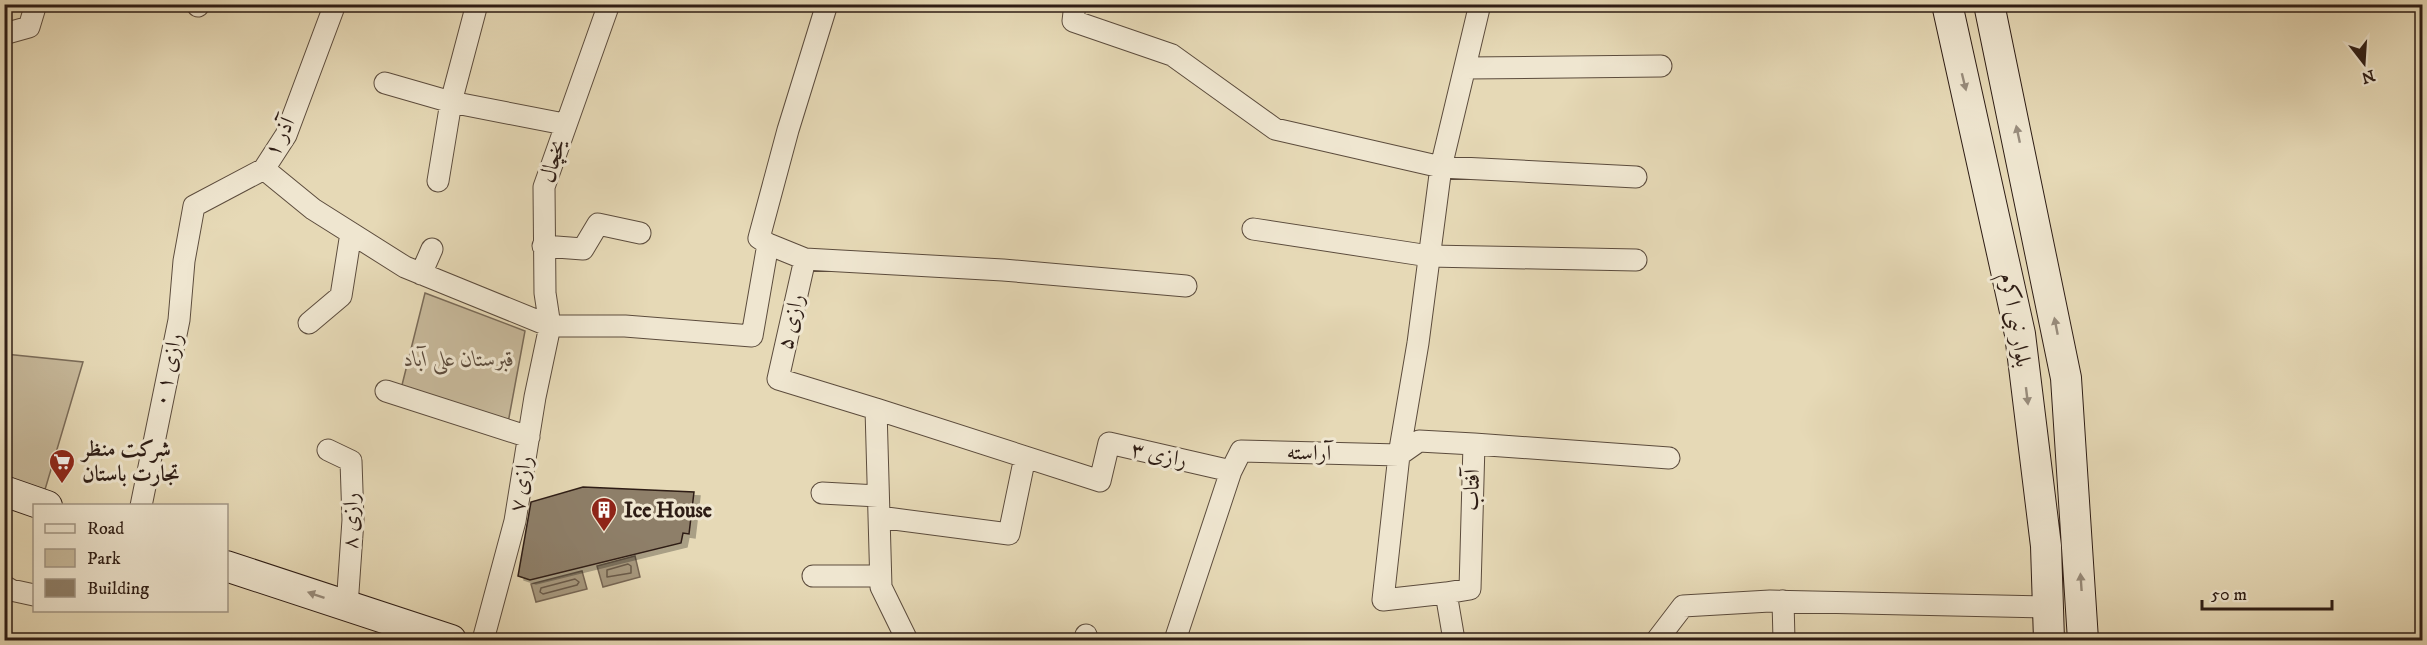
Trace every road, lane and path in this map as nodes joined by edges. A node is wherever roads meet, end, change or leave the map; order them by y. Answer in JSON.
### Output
{"nodes":[{"id":1,"x":36,"y":4,"type":"edge"},
{"id":2,"x":335,"y":4,"type":"edge"},
{"id":3,"x":477,"y":4,"type":"edge"},
{"id":4,"x":609,"y":4,"type":"edge"},
{"id":5,"x":827,"y":4,"type":"edge"},
{"id":6,"x":1075,"y":4,"type":"edge"},
{"id":7,"x":1479,"y":4,"type":"edge"},
{"id":8,"x":1947,"y":4,"type":"edge"},
{"id":9,"x":1992,"y":16,"type":"edge"},
{"id":10,"x":4,"y":34,"type":"edge"},
{"id":11,"x":1952,"y":36,"type":"junction"},
{"id":12,"x":1661,"y":66,"type":"dead end"},
{"id":13,"x":1465,"y":68,"type":"junction"},
{"id":14,"x":385,"y":83,"type":"dead end"},
{"id":15,"x":452,"y":102,"type":"junction"},
{"id":16,"x":564,"y":124,"type":"junction"},
{"id":17,"x":1441,"y":167,"type":"junction"},
{"id":18,"x":264,"y":169,"type":"junction"},
{"id":19,"x":1636,"y":177,"type":"dead end"},
{"id":20,"x":438,"y":181,"type":"dead end"},
{"id":21,"x":1253,"y":229,"type":"dead end"},
{"id":22,"x":351,"y":233,"type":"junction"},
{"id":23,"x":640,"y":233,"type":"dead end"},
{"id":24,"x":768,"y":244,"type":"junction"},
{"id":25,"x":543,"y":246,"type":"junction"},
{"id":26,"x":432,"y":249,"type":"dead end"},
{"id":27,"x":1429,"y":256,"type":"junction"},
{"id":28,"x":805,"y":259,"type":"junction"},
{"id":29,"x":1636,"y":260,"type":"dead end"},
{"id":30,"x":183,"y":270,"type":"joint"},
{"id":31,"x":421,"y":274,"type":"junction"},
{"id":32,"x":1186,"y":286,"type":"dead end"},
{"id":33,"x":309,"y":323,"type":"dead end"},
{"id":34,"x":550,"y":326,"type":"junction"},
{"id":35,"x":386,"y":391,"type":"dead end"},
{"id":36,"x":876,"y":409,"type":"junction"},
{"id":37,"x":529,"y":437,"type":"junction"},
{"id":38,"x":1474,"y":444,"type":"junction"},
{"id":39,"x":328,"y":450,"type":"dead end"},
{"id":40,"x":1399,"y":455,"type":"junction"},
{"id":41,"x":1025,"y":457,"type":"junction"},
{"id":42,"x":1669,"y":458,"type":"dead end"},
{"id":43,"x":1231,"y":471,"type":"junction"},
{"id":44,"x":4,"y":491,"type":"edge"},
{"id":45,"x":822,"y":493,"type":"dead end"},
{"id":46,"x":878,"y":496,"type":"junction"},
{"id":47,"x":41,"y":504,"type":"edge"},
{"id":48,"x":141,"y":504,"type":"edge"},
{"id":49,"x":4,"y":513,"type":"edge"},
{"id":50,"x":879,"y":517,"type":"junction"},
{"id":51,"x":33,"y":523,"type":"edge"},
{"id":52,"x":228,"y":567,"type":"edge"},
{"id":53,"x":813,"y":576,"type":"dead end"},
{"id":54,"x":880,"y":576,"type":"junction"},
{"id":55,"x":4,"y":586,"type":"edge"},
{"id":56,"x":228,"y":588,"type":"edge"},
{"id":57,"x":1446,"y":593,"type":"junction"},
{"id":58,"x":33,"y":595,"type":"edge"},
{"id":59,"x":1783,"y":601,"type":"junction"},
{"id":60,"x":347,"y":606,"type":"junction"},
{"id":61,"x":2048,"y":607,"type":"junction"},
{"id":62,"x":389,"y":640,"type":"edge"},
{"id":63,"x":451,"y":640,"type":"edge"},
{"id":64,"x":483,"y":640,"type":"edge"},
{"id":65,"x":907,"y":640,"type":"edge"},
{"id":66,"x":1175,"y":640,"type":"edge"},
{"id":67,"x":1454,"y":640,"type":"edge"},
{"id":68,"x":1657,"y":640,"type":"edge"},
{"id":69,"x":1784,"y":640,"type":"edge"},
{"id":70,"x":2049,"y":640,"type":"edge"},
{"id":71,"x":2083,"y":640,"type":"edge"}],
"edges":[{"from":1,"to":10,"type":"street"},
{"from":2,"to":18,"type":"street","name":"آذر ۱"},
{"from":3,"to":15,"type":"street"},
{"from":4,"to":16,"type":"street","name":"یخچال"},
{"from":5,"to":24,"type":"street"},
{"from":6,"to":17,"type":"street"},
{"from":7,"to":13,"type":"street"},
{"from":8,"to":11,"type":"main road","name":"بلوار نبی اکرم"},
{"from":9,"to":11,"type":"main road"},
{"from":71,"to":9,"type":"main road","name":"بلوار نبی اکرم","one_way":true},
{"from":11,"to":61,"type":"main road","name":"بلوار نبی اکرم","one_way":true},
{"from":12,"to":13,"type":"street"},
{"from":13,"to":17,"type":"street"},
{"from":14,"to":15,"type":"street"},
{"from":15,"to":16,"type":"street"},
{"from":15,"to":20,"type":"street"},
{"from":16,"to":25,"type":"street","name":"یخچال"},
{"from":17,"to":19,"type":"street"},
{"from":17,"to":27,"type":"street"},
{"from":18,"to":22,"type":"street"},
{"from":18,"to":30,"type":"street","name":"آذر ۱"},
{"from":21,"to":27,"type":"street"},
{"from":22,"to":31,"type":"street"},
{"from":22,"to":33,"type":"street"},
{"from":23,"to":25,"type":"street"},
{"from":24,"to":28,"type":"street"},
{"from":24,"to":34,"type":"street","name":"رازی ۵"},
{"from":25,"to":34,"type":"street","name":"یخچال"},
{"from":26,"to":31,"type":"street"},
{"from":27,"to":29,"type":"street"},
{"from":27,"to":40,"type":"street"},
{"from":28,"to":32,"type":"street"},
{"from":28,"to":36,"type":"street","name":"رازی ۵"},
{"from":30,"to":48,"type":"street","name":"رازی ۱ ۰"},
{"from":31,"to":34,"type":"street"},
{"from":34,"to":37,"type":"street","name":"رازی ۷"},
{"from":35,"to":37,"type":"street"},
{"from":36,"to":41,"type":"street","name":"رازی ۳"},
{"from":36,"to":46,"type":"street"},
{"from":37,"to":64,"type":"street","name":"رازی ۷"},
{"from":38,"to":40,"type":"street","name":"آفتاب"},
{"from":38,"to":42,"type":"street"},
{"from":38,"to":57,"type":"street","name":"آفتاب"},
{"from":39,"to":60,"type":"street","name":"رازی ۸"},
{"from":40,"to":43,"type":"street","name":"آراسته"},
{"from":40,"to":57,"type":"street"},
{"from":41,"to":43,"type":"street","name":"رازی ۳"},
{"from":41,"to":50,"type":"street"},
{"from":43,"to":66,"type":"street"},
{"from":44,"to":47,"type":"main road"},
{"from":45,"to":46,"type":"street"},
{"from":46,"to":50,"type":"street"},
{"from":49,"to":51,"type":"main road"},
{"from":50,"to":54,"type":"street"},
{"from":60,"to":52,"type":"main road","one_way":true},
{"from":53,"to":54,"type":"street"},
{"from":54,"to":65,"type":"street"},
{"from":55,"to":58,"type":"street"},
{"from":56,"to":62,"type":"main road"},
{"from":57,"to":67,"type":"street"},
{"from":59,"to":61,"type":"street"},
{"from":59,"to":68,"type":"street"},
{"from":59,"to":69,"type":"street"},
{"from":60,"to":63,"type":"main road"},
{"from":61,"to":70,"type":"main road","name":"بلوار نبی اکرم"}]}
